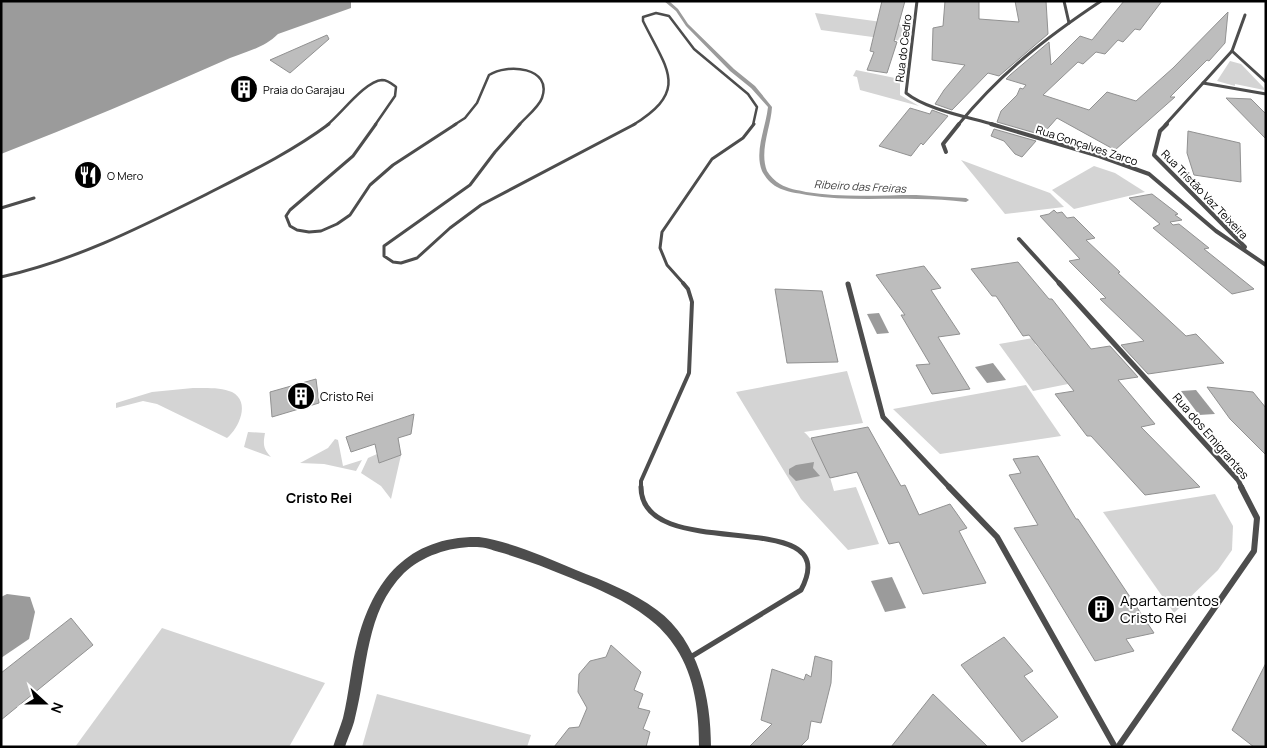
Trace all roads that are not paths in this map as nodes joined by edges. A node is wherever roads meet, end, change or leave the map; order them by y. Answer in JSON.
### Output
{"nodes":[{"id":1,"x":917,"y":1,"type":"edge"},
{"id":2,"x":1064,"y":1,"type":"edge"},
{"id":3,"x":1101,"y":1,"type":"edge"},
{"id":4,"x":1245,"y":15,"type":"dead end"},
{"id":5,"x":1069,"y":23,"type":"junction"},
{"id":6,"x":1232,"y":50,"type":"junction"},
{"id":7,"x":1266,"y":82,"type":"edge"},
{"id":8,"x":1203,"y":83,"type":"junction"},
{"id":9,"x":1266,"y":94,"type":"edge"},
{"id":10,"x":965,"y":117,"type":"junction"},
{"id":11,"x":946,"y":152,"type":"dead end"},
{"id":12,"x":34,"y":198,"type":"dead end"},
{"id":13,"x":1,"y":208,"type":"edge"},
{"id":14,"x":1019,"y":239,"type":"dead end"},
{"id":15,"x":1252,"y":255,"type":"junction"},
{"id":16,"x":1266,"y":265,"type":"edge"},
{"id":17,"x":1,"y":277,"type":"edge"},
{"id":18,"x":848,"y":284,"type":"dead end"},
{"id":19,"x":688,"y":659,"type":"junction"},
{"id":20,"x":339,"y":747,"type":"edge"},
{"id":21,"x":704,"y":747,"type":"edge"},
{"id":22,"x":1117,"y":747,"type":"edge"}],
"edges":[{"from":1,"to":10,"type":"street","name":"Rua do Cedro"},
{"from":2,"to":5,"type":"street"},
{"from":3,"to":5,"type":"street"},
{"from":4,"to":6,"type":"street"},
{"from":5,"to":10,"type":"street"},
{"from":6,"to":7,"type":"street"},
{"from":6,"to":8,"type":"street","name":"Rua Tristão Vaz Teixeira"},
{"from":8,"to":9,"type":"street"},
{"from":8,"to":15,"type":"street","name":"Rua Tristão Vaz Teixeira"},
{"from":10,"to":11,"type":"street"},
{"from":10,"to":15,"type":"street","name":"Rua Gonçalves Zarco"},
{"from":12,"to":13,"type":"lane"},
{"from":14,"to":22,"type":"street","name":"Rua dos Emigrantes"},
{"from":15,"to":16,"type":"street","name":"Rua Gonçalves Zarco"},
{"from":17,"to":19,"type":"lane"},
{"from":18,"to":22,"type":"street"},
{"from":19,"to":20,"type":"street"},
{"from":19,"to":21,"type":"street"}]}
